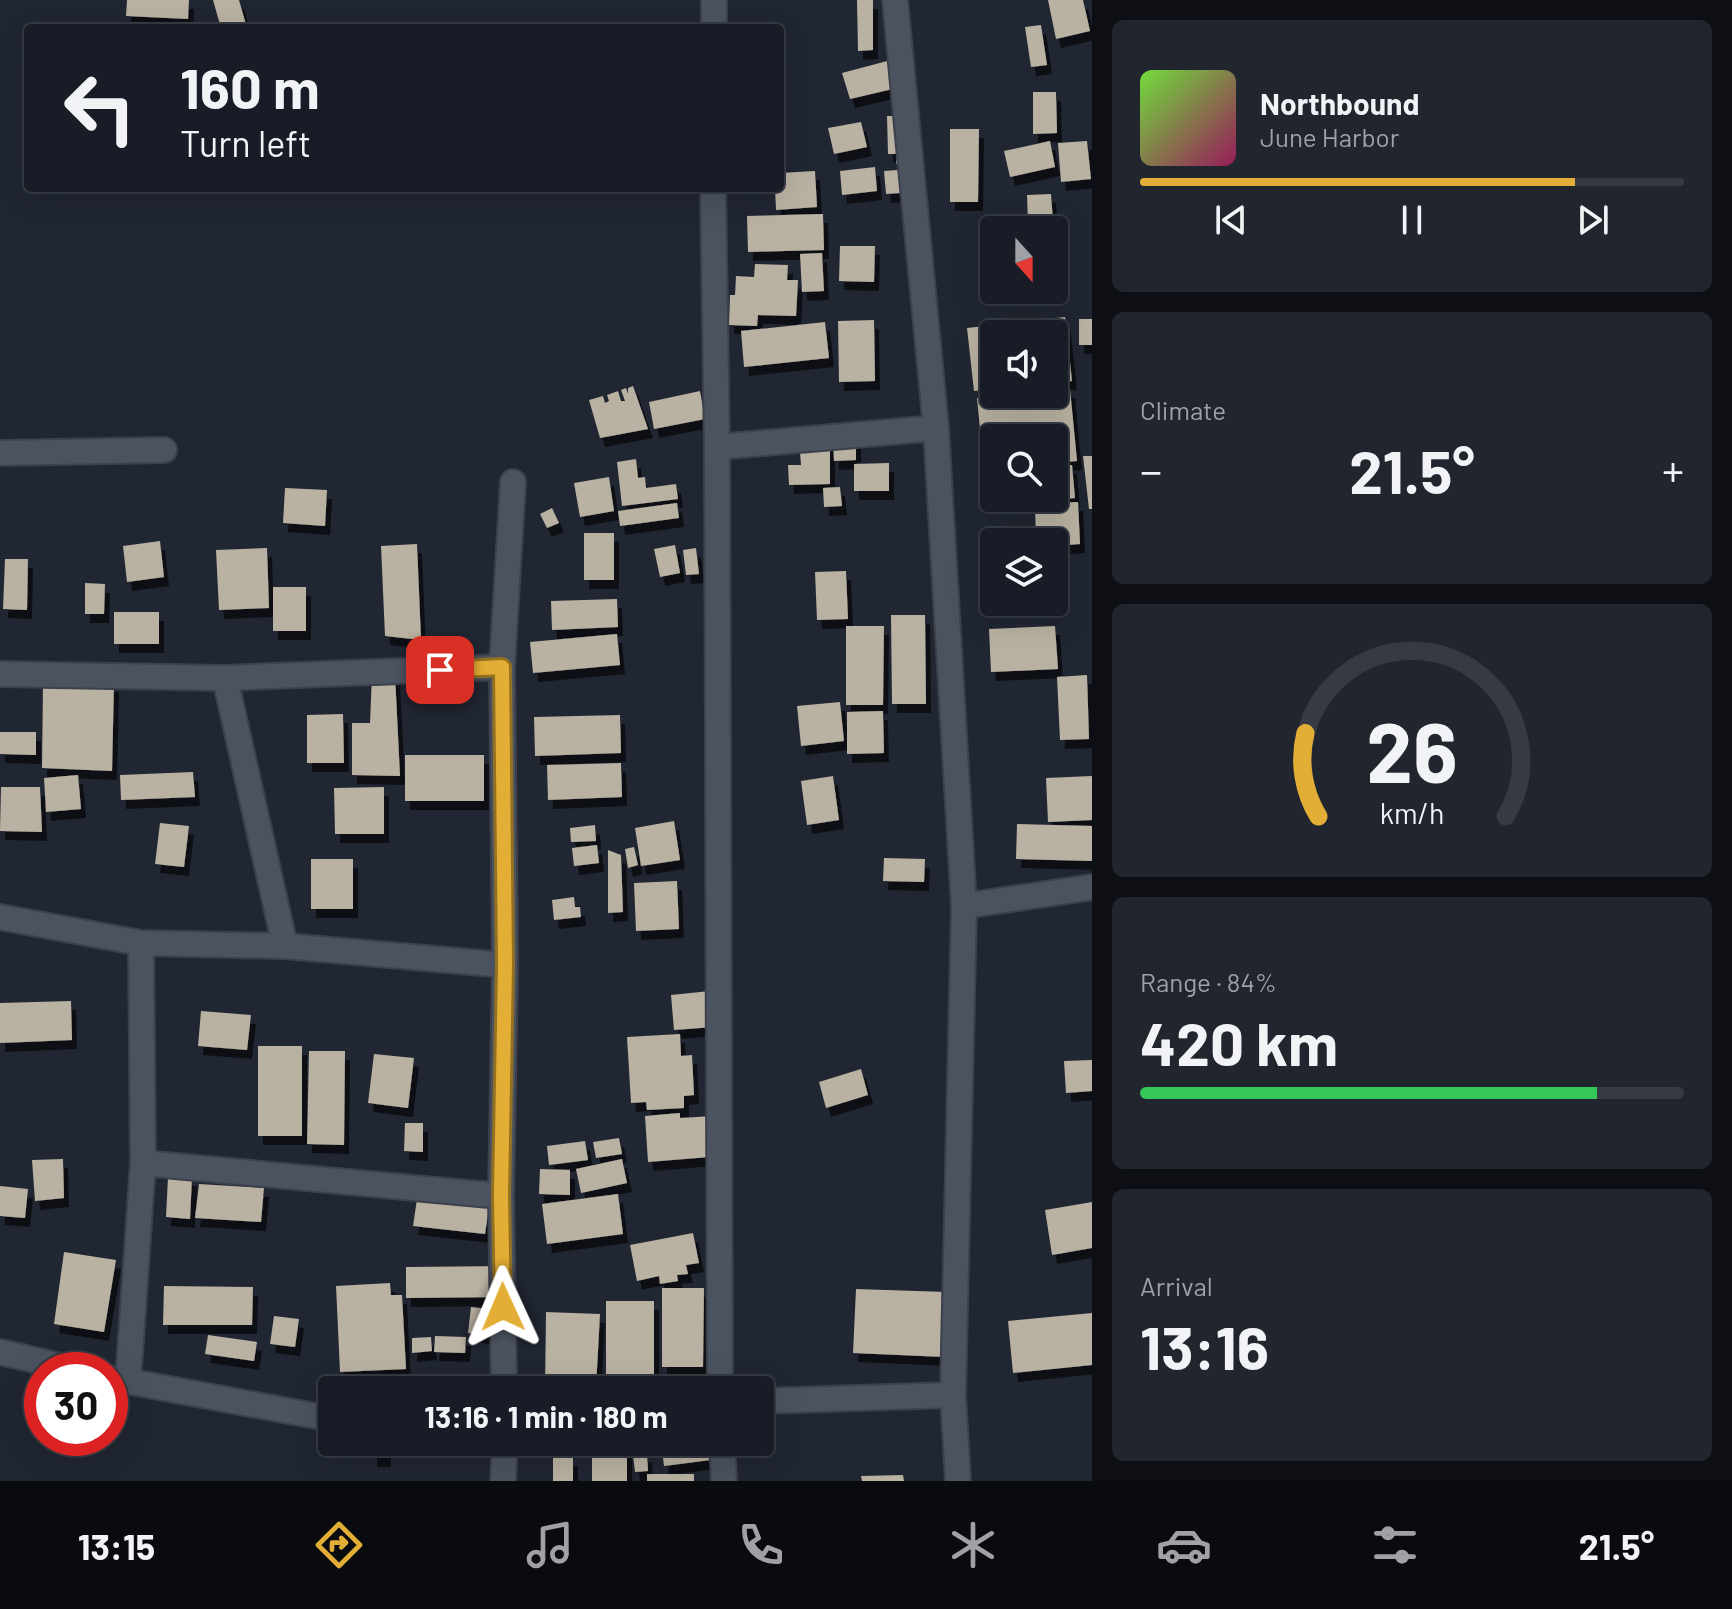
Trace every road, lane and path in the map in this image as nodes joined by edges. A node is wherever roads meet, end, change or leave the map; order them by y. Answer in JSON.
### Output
{"nodes":[{"id":1,"x":714,"y":0,"type":"edge"},
{"id":2,"x":895,"y":0,"type":"edge"},
{"id":3,"x":714,"y":24,"type":"edge"},
{"id":4,"x":713,"y":192,"type":"edge"},
{"id":5,"x":936,"y":428,"type":"junction"},
{"id":6,"x":717,"y":447,"type":"junction"},
{"id":7,"x":164,"y":450,"type":"dead end"},
{"id":8,"x":0,"y":453,"type":"edge"},
{"id":9,"x":513,"y":482,"type":"dead end"},
{"id":10,"x":502,"y":667,"type":"junction"},
{"id":11,"x":0,"y":674,"type":"edge"},
{"id":12,"x":225,"y":678,"type":"junction"},
{"id":13,"x":1092,"y":887,"type":"edge"},
{"id":14,"x":964,"y":906,"type":"junction"},
{"id":15,"x":0,"y":917,"type":"edge"},
{"id":16,"x":141,"y":943,"type":"junction"},
{"id":17,"x":285,"y":946,"type":"junction"},
{"id":18,"x":505,"y":965,"type":"junction"},
{"id":19,"x":143,"y":1163,"type":"junction"},
{"id":20,"x":501,"y":1196,"type":"junction"},
{"id":21,"x":0,"y":1352,"type":"edge"},
{"id":22,"x":122,"y":1352,"type":"edge"},
{"id":23,"x":24,"y":1358,"type":"edge"},
{"id":24,"x":504,"y":1376,"type":"edge"},
{"id":25,"x":720,"y":1376,"type":"edge"},
{"id":26,"x":128,"y":1382,"type":"edge"},
{"id":27,"x":953,"y":1395,"type":"junction"},
{"id":28,"x":774,"y":1401,"type":"edge"},
{"id":29,"x":318,"y":1416,"type":"edge"},
{"id":30,"x":504,"y":1456,"type":"edge"},
{"id":31,"x":723,"y":1456,"type":"edge"},
{"id":32,"x":503,"y":1481,"type":"edge"},
{"id":33,"x":724,"y":1481,"type":"edge"},
{"id":34,"x":958,"y":1481,"type":"edge"}],
"edges":[{"from":1,"to":3,"type":"street"},
{"from":2,"to":5,"type":"street"},
{"from":4,"to":6,"type":"street"},
{"from":5,"to":6,"type":"street"},
{"from":5,"to":14,"type":"street"},
{"from":6,"to":25,"type":"street"},
{"from":7,"to":8,"type":"street"},
{"from":9,"to":10,"type":"street"},
{"from":10,"to":12,"type":"street"},
{"from":10,"to":18,"type":"street"},
{"from":11,"to":12,"type":"street"},
{"from":12,"to":17,"type":"street"},
{"from":13,"to":14,"type":"street"},
{"from":14,"to":27,"type":"street"},
{"from":15,"to":16,"type":"street"},
{"from":16,"to":17,"type":"street"},
{"from":16,"to":19,"type":"street"},
{"from":17,"to":18,"type":"street"},
{"from":18,"to":20,"type":"street"},
{"from":19,"to":20,"type":"street"},
{"from":19,"to":22,"type":"street"},
{"from":20,"to":24,"type":"street"},
{"from":21,"to":23,"type":"street"},
{"from":26,"to":29,"type":"street"},
{"from":27,"to":28,"type":"street"},
{"from":27,"to":34,"type":"street"},
{"from":30,"to":32,"type":"street"},
{"from":31,"to":33,"type":"street"}]}
